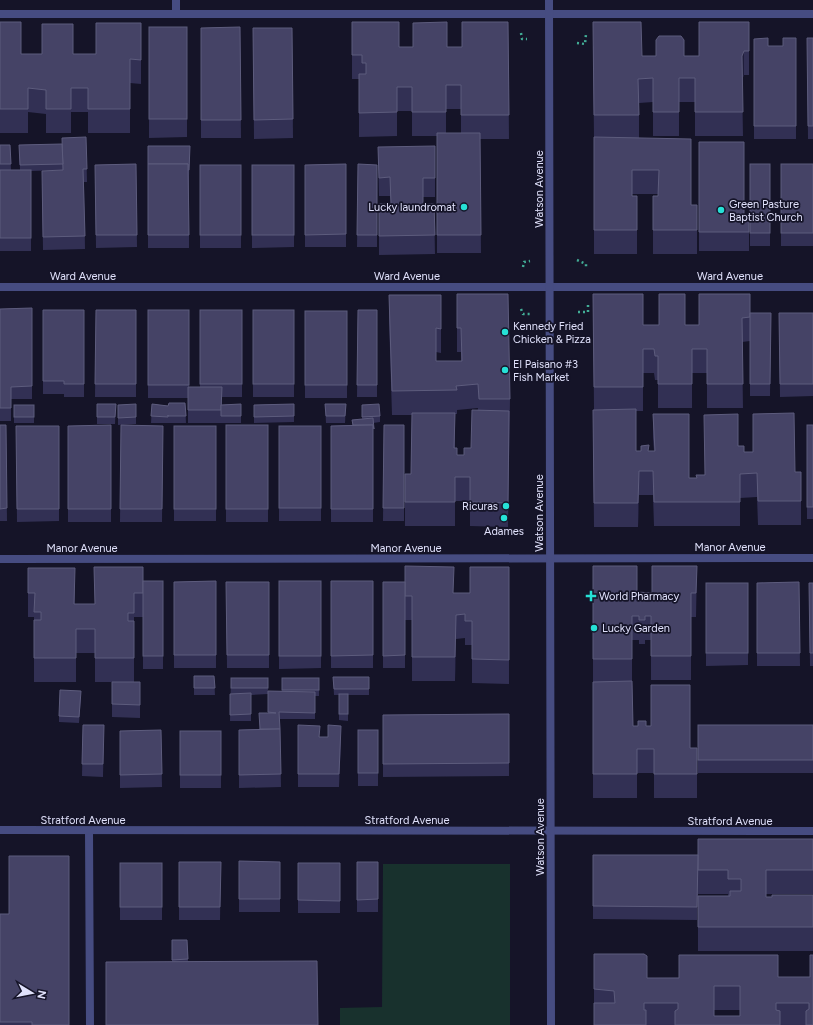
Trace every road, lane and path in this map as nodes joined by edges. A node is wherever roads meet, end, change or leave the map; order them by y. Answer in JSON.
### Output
{"nodes":[{"id":1,"x":176,"y":0,"type":"edge"},
{"id":2,"x":549,"y":0,"type":"edge"},
{"id":3,"x":549,"y":13,"type":"junction"},
{"id":4,"x":0,"y":14,"type":"edge"},
{"id":5,"x":176,"y":14,"type":"junction"},
{"id":6,"x":813,"y":14,"type":"edge"},
{"id":7,"x":521,"y":33,"type":"dead end"},
{"id":8,"x":586,"y":34,"type":"dead end"},
{"id":9,"x":526,"y":39,"type":"dead end"},
{"id":10,"x":577,"y":43,"type":"dead end"},
{"id":11,"x":577,"y":260,"type":"dead end"},
{"id":12,"x":530,"y":261,"type":"dead end"},
{"id":13,"x":523,"y":268,"type":"dead end"},
{"id":14,"x":586,"y":269,"type":"dead end"},
{"id":15,"x":0,"y":287,"type":"edge"},
{"id":16,"x":550,"y":287,"type":"junction"},
{"id":17,"x":813,"y":287,"type":"edge"},
{"id":18,"x":588,"y":304,"type":"dead end"},
{"id":19,"x":522,"y":309,"type":"dead end"},
{"id":20,"x":578,"y":312,"type":"dead end"},
{"id":21,"x":530,"y":314,"type":"dead end"},
{"id":22,"x":813,"y":558,"type":"edge"},
{"id":23,"x":550,"y":559,"type":"junction"},
{"id":24,"x":0,"y":560,"type":"edge"},
{"id":25,"x":0,"y":830,"type":"edge"},
{"id":26,"x":90,"y":831,"type":"junction"},
{"id":27,"x":551,"y":831,"type":"junction"},
{"id":28,"x":813,"y":831,"type":"edge"},
{"id":29,"x":90,"y":1025,"type":"edge"},
{"id":30,"x":551,"y":1025,"type":"edge"}],
"edges":[{"from":1,"to":5,"type":"street"},
{"from":2,"to":3,"type":"street","name":"Watson Avenue"},
{"from":3,"to":5,"type":"street"},
{"from":3,"to":6,"type":"street"},
{"from":3,"to":16,"type":"street","name":"Watson Avenue"},
{"from":4,"to":5,"type":"street"},
{"from":7,"to":9,"type":"path"},
{"from":8,"to":10,"type":"path"},
{"from":11,"to":14,"type":"path"},
{"from":12,"to":13,"type":"path"},
{"from":15,"to":16,"type":"street","name":"Ward Avenue"},
{"from":16,"to":17,"type":"street","name":"Ward Avenue"},
{"from":16,"to":23,"type":"street","name":"Watson Avenue"},
{"from":18,"to":20,"type":"path"},
{"from":19,"to":21,"type":"path"},
{"from":22,"to":23,"type":"street","name":"Manor Avenue"},
{"from":23,"to":24,"type":"street","name":"Manor Avenue"},
{"from":23,"to":27,"type":"street","name":"Watson Avenue"},
{"from":25,"to":26,"type":"street","name":"Stratford Avenue"},
{"from":26,"to":27,"type":"street","name":"Stratford Avenue"},
{"from":26,"to":29,"type":"street"},
{"from":27,"to":28,"type":"street","name":"Stratford Avenue"},
{"from":27,"to":30,"type":"street","name":"Watson Avenue"}]}
